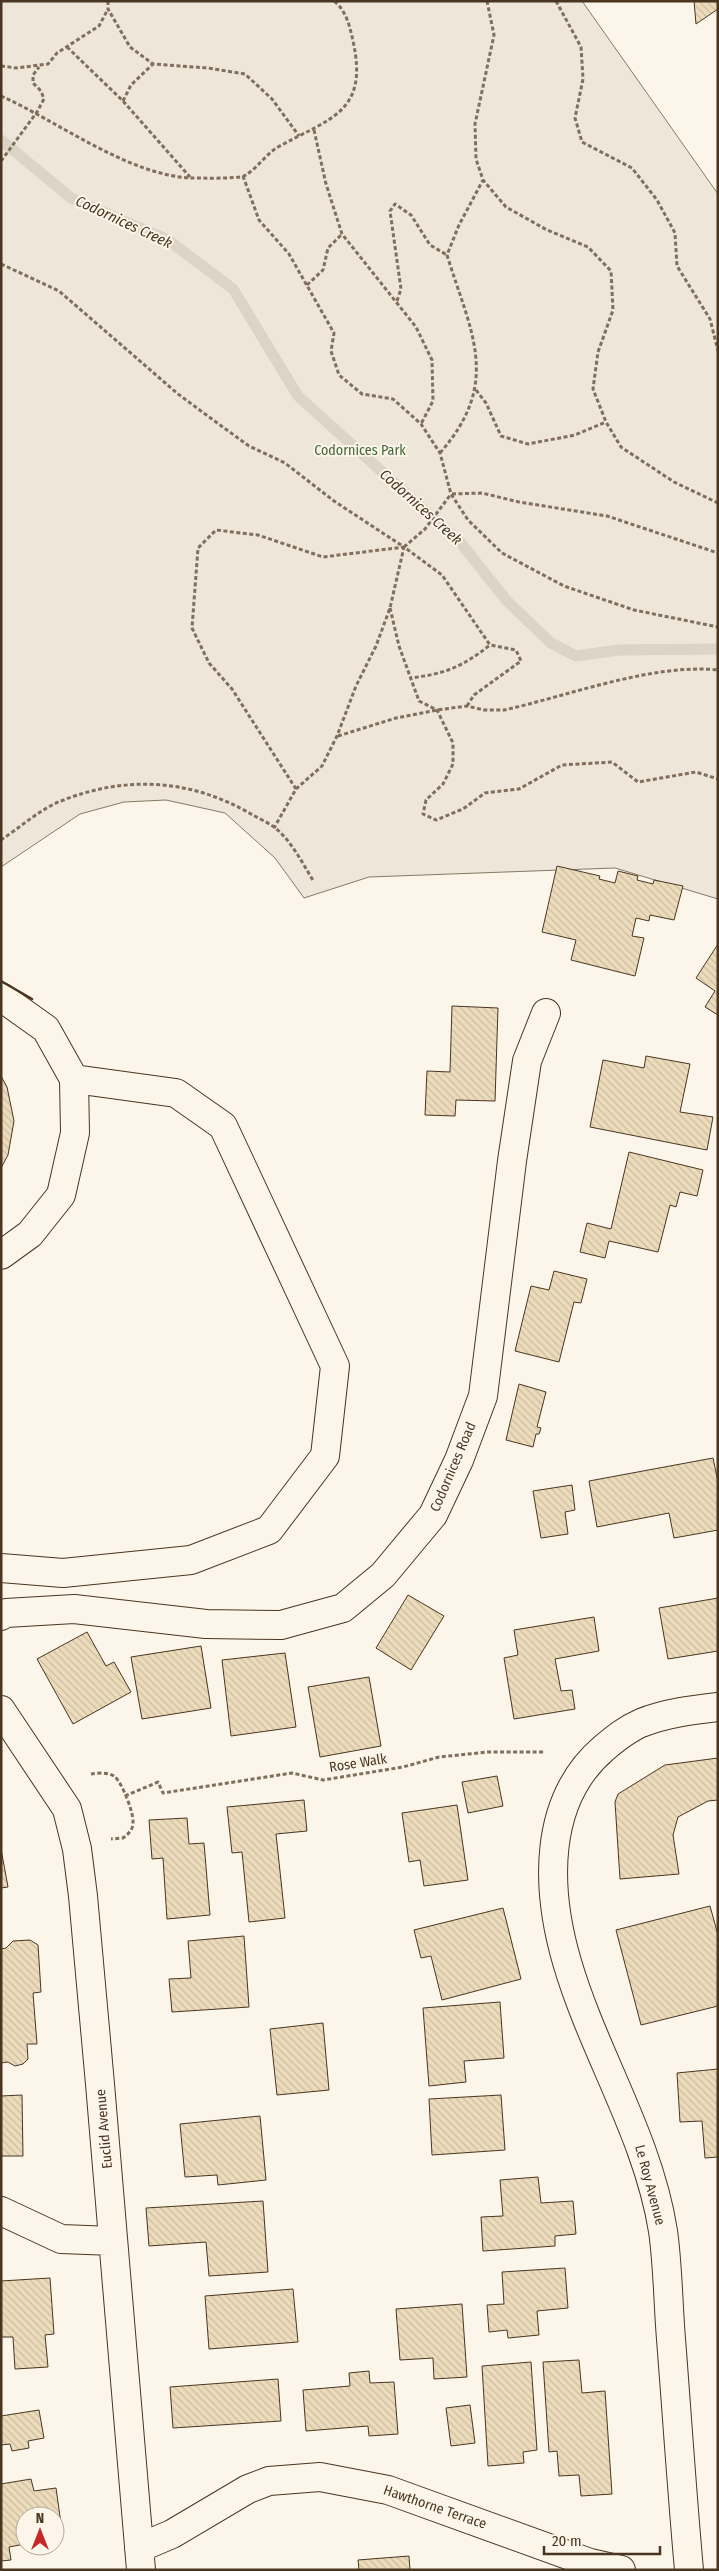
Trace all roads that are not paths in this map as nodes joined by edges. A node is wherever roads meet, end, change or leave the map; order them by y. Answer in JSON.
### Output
{"nodes":[{"id":1,"x":1,"y":997,"type":"edge"},
{"id":2,"x":546,"y":1012,"type":"dead end"},
{"id":3,"x":74,"y":1079,"type":"junction"},
{"id":4,"x":1,"y":1255,"type":"edge"},
{"id":5,"x":1,"y":1568,"type":"edge"},
{"id":6,"x":1,"y":1616,"type":"edge"},
{"id":7,"x":718,"y":1706,"type":"edge"},
{"id":8,"x":1,"y":1710,"type":"edge"},
{"id":9,"x":1,"y":2211,"type":"edge"},
{"id":10,"x":113,"y":2241,"type":"junction"},
{"id":11,"x":140,"y":2559,"type":"edge"},
{"id":12,"x":621,"y":2570,"type":"edge"},
{"id":13,"x":689,"y":2570,"type":"edge"}],
"edges":[{"from":1,"to":3,"type":"street"},
{"from":2,"to":6,"type":"street","name":"Codornices Road"},
{"from":3,"to":4,"type":"street"},
{"from":3,"to":5,"type":"street"},
{"from":7,"to":13,"type":"street","name":"Le Roy Avenue"},
{"from":8,"to":10,"type":"street","name":"Euclid Avenue"},
{"from":9,"to":10,"type":"street"},
{"from":10,"to":11,"type":"street","name":"Euclid Avenue"},
{"from":11,"to":12,"type":"street","name":"Hawthorne Terrace"}]}
